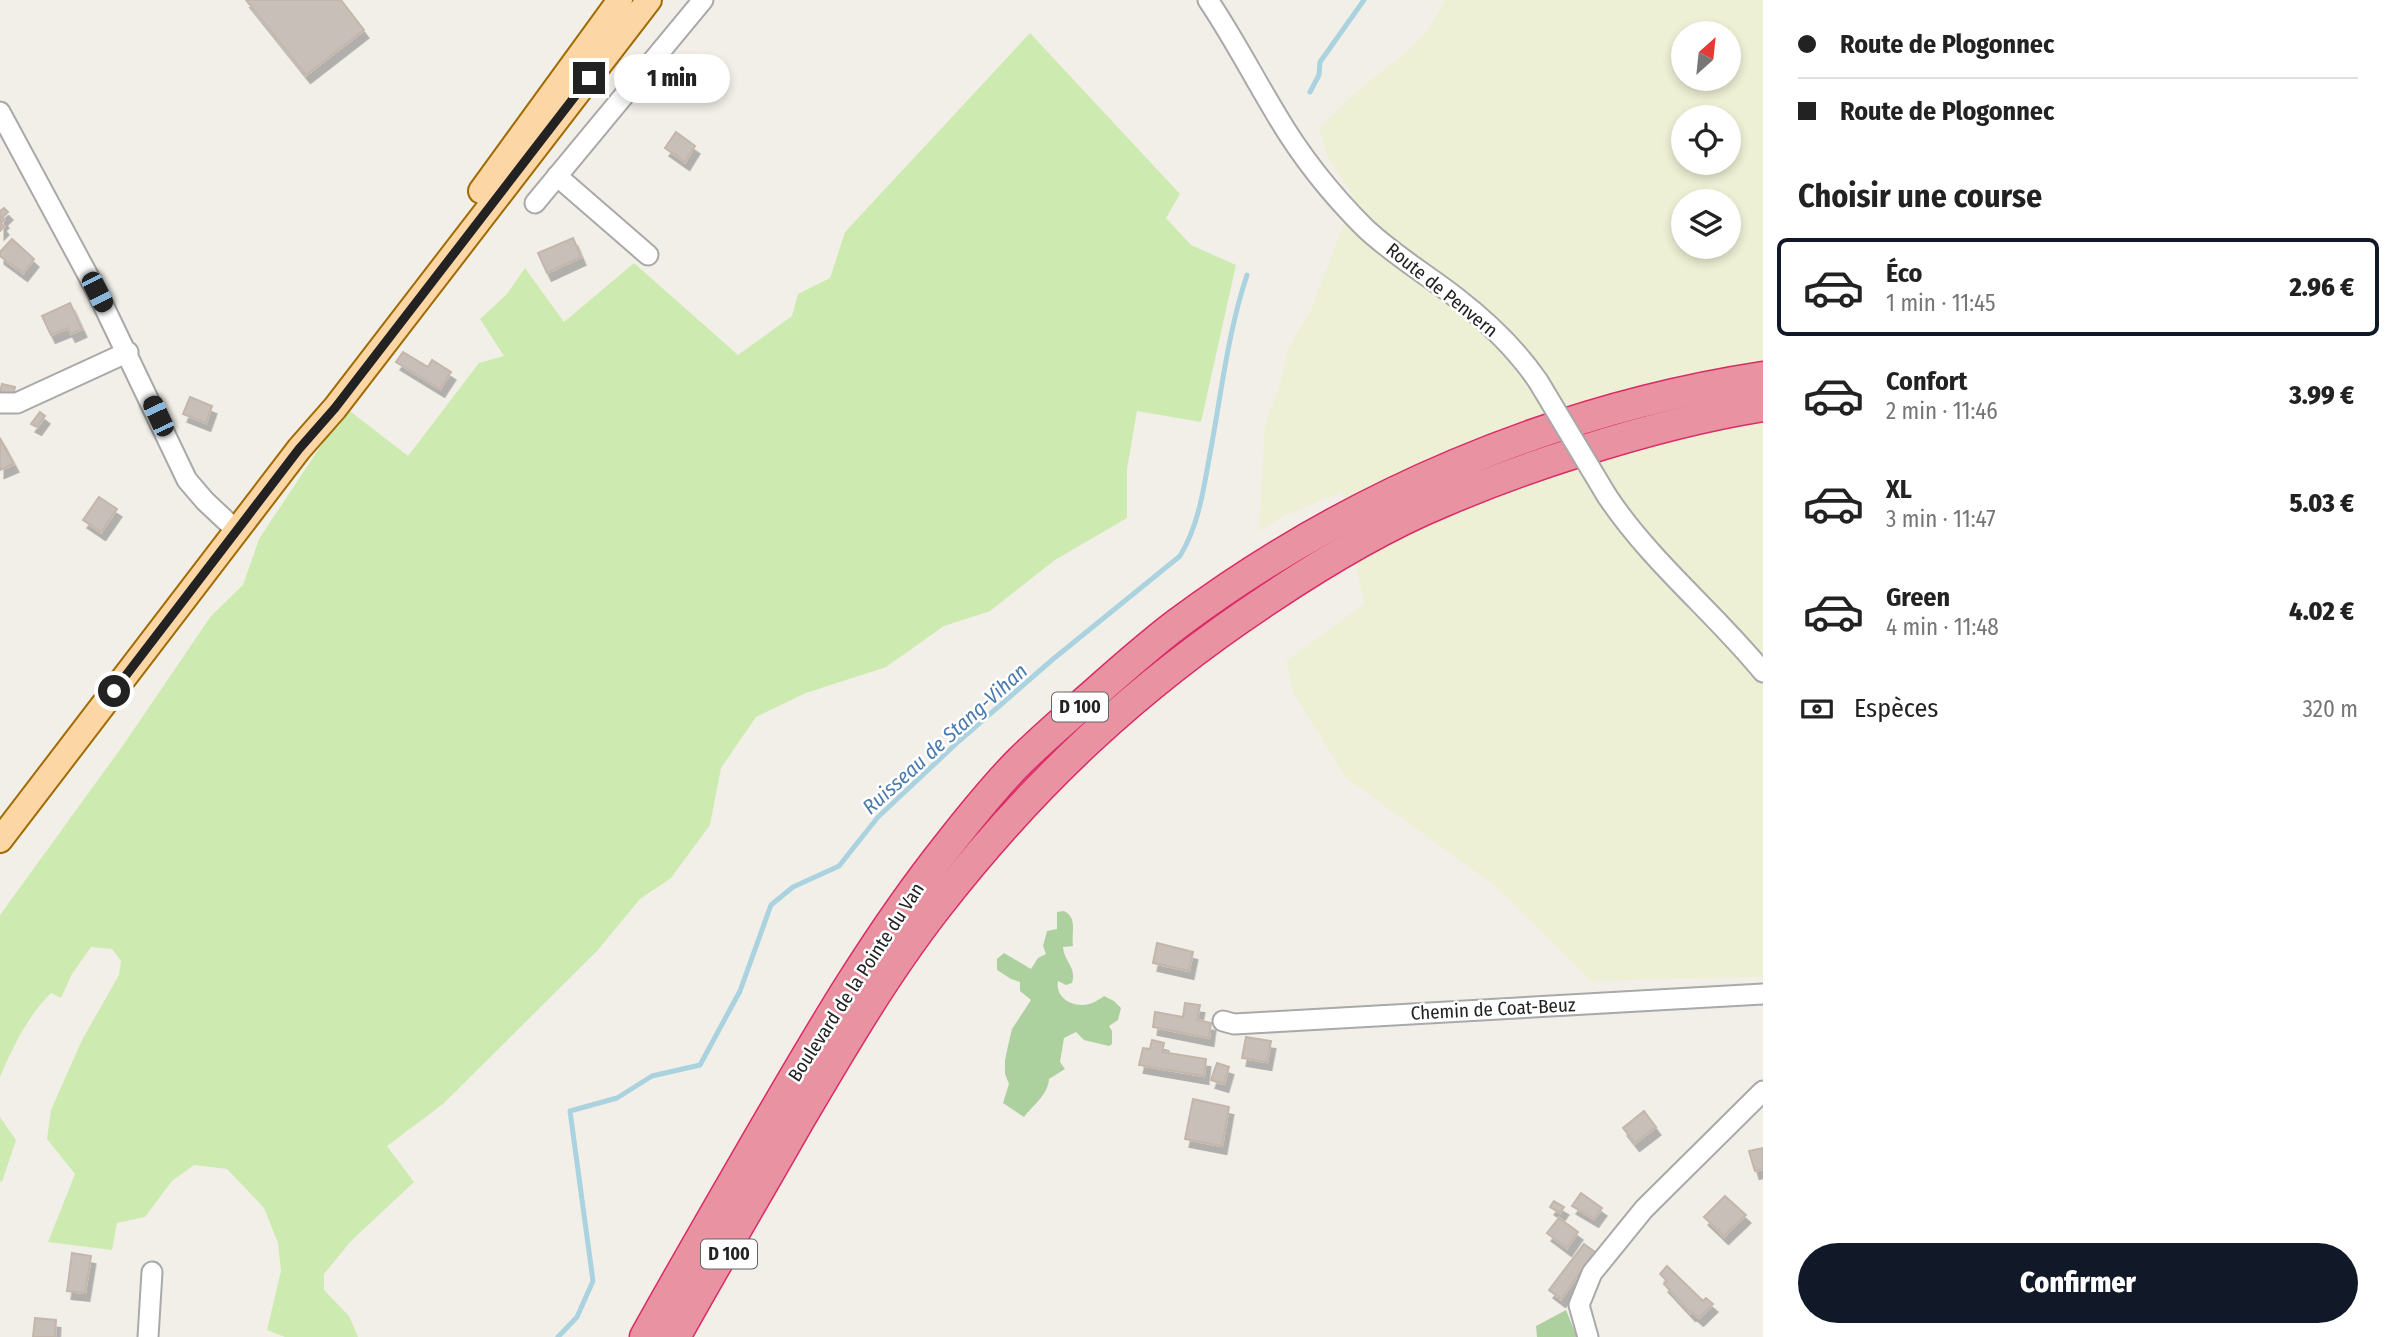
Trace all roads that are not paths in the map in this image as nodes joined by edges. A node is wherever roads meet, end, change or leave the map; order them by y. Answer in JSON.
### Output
{"nodes":[{"id":1,"x":620,"y":0,"type":"edge"},
{"id":2,"x":649,"y":0,"type":"edge"},
{"id":3,"x":703,"y":0,"type":"edge"},
{"id":4,"x":1208,"y":0,"type":"edge"},
{"id":5,"x":0,"y":112,"type":"edge"},
{"id":6,"x":557,"y":176,"type":"junction"},
{"id":7,"x":535,"y":202,"type":"dead end"},
{"id":8,"x":648,"y":255,"type":"dead end"},
{"id":9,"x":128,"y":352,"type":"junction"},
{"id":10,"x":1763,"y":377,"type":"edge"},
{"id":11,"x":0,"y":403,"type":"edge"},
{"id":12,"x":1763,"y":406,"type":"edge"},
{"id":13,"x":299,"y":449,"type":"junction"},
{"id":14,"x":237,"y":531,"type":"junction"},
{"id":15,"x":1763,"y":672,"type":"edge"},
{"id":16,"x":0,"y":839,"type":"edge"},
{"id":17,"x":1763,"y":994,"type":"edge"},
{"id":18,"x":1223,"y":1021,"type":"dead end"},
{"id":19,"x":1763,"y":1091,"type":"edge"},
{"id":20,"x":770,"y":1171,"type":"junction"},
{"id":21,"x":152,"y":1272,"type":"dead end"},
{"id":22,"x":148,"y":1337,"type":"edge"},
{"id":23,"x":645,"y":1337,"type":"edge"},
{"id":24,"x":675,"y":1337,"type":"edge"},
{"id":25,"x":688,"y":1337,"type":"edge"},
{"id":26,"x":1588,"y":1337,"type":"edge"}],
"edges":[{"from":1,"to":13,"type":"main road"},
{"from":2,"to":13,"type":"main road"},
{"from":3,"to":6,"type":"street"},
{"from":4,"to":15,"type":"street","name":"Route de Penvern","bridge":true},
{"from":5,"to":9,"type":"street"},
{"from":6,"to":7,"type":"street"},
{"from":6,"to":8,"type":"street"},
{"from":9,"to":11,"type":"street"},
{"from":9,"to":14,"type":"street"},
{"from":10,"to":23,"type":"highway","name":"Boulevard de la Pointe du Van","number":"D 100"},
{"from":12,"to":20,"type":"highway","name":"Boulevard de la Pointe du Van","number":"D 100"},
{"from":13,"to":14,"type":"main road"},
{"from":14,"to":16,"type":"main road"},
{"from":17,"to":18,"type":"street","name":"Chemin de Coat-Beuz"},
{"from":19,"to":26,"type":"street"},
{"from":20,"to":24,"type":"highway","name":"Boulevard de la Pointe du Van","number":"D 100"},
{"from":20,"to":25,"type":"highway","number":"D 100"},
{"from":21,"to":22,"type":"street"}]}
